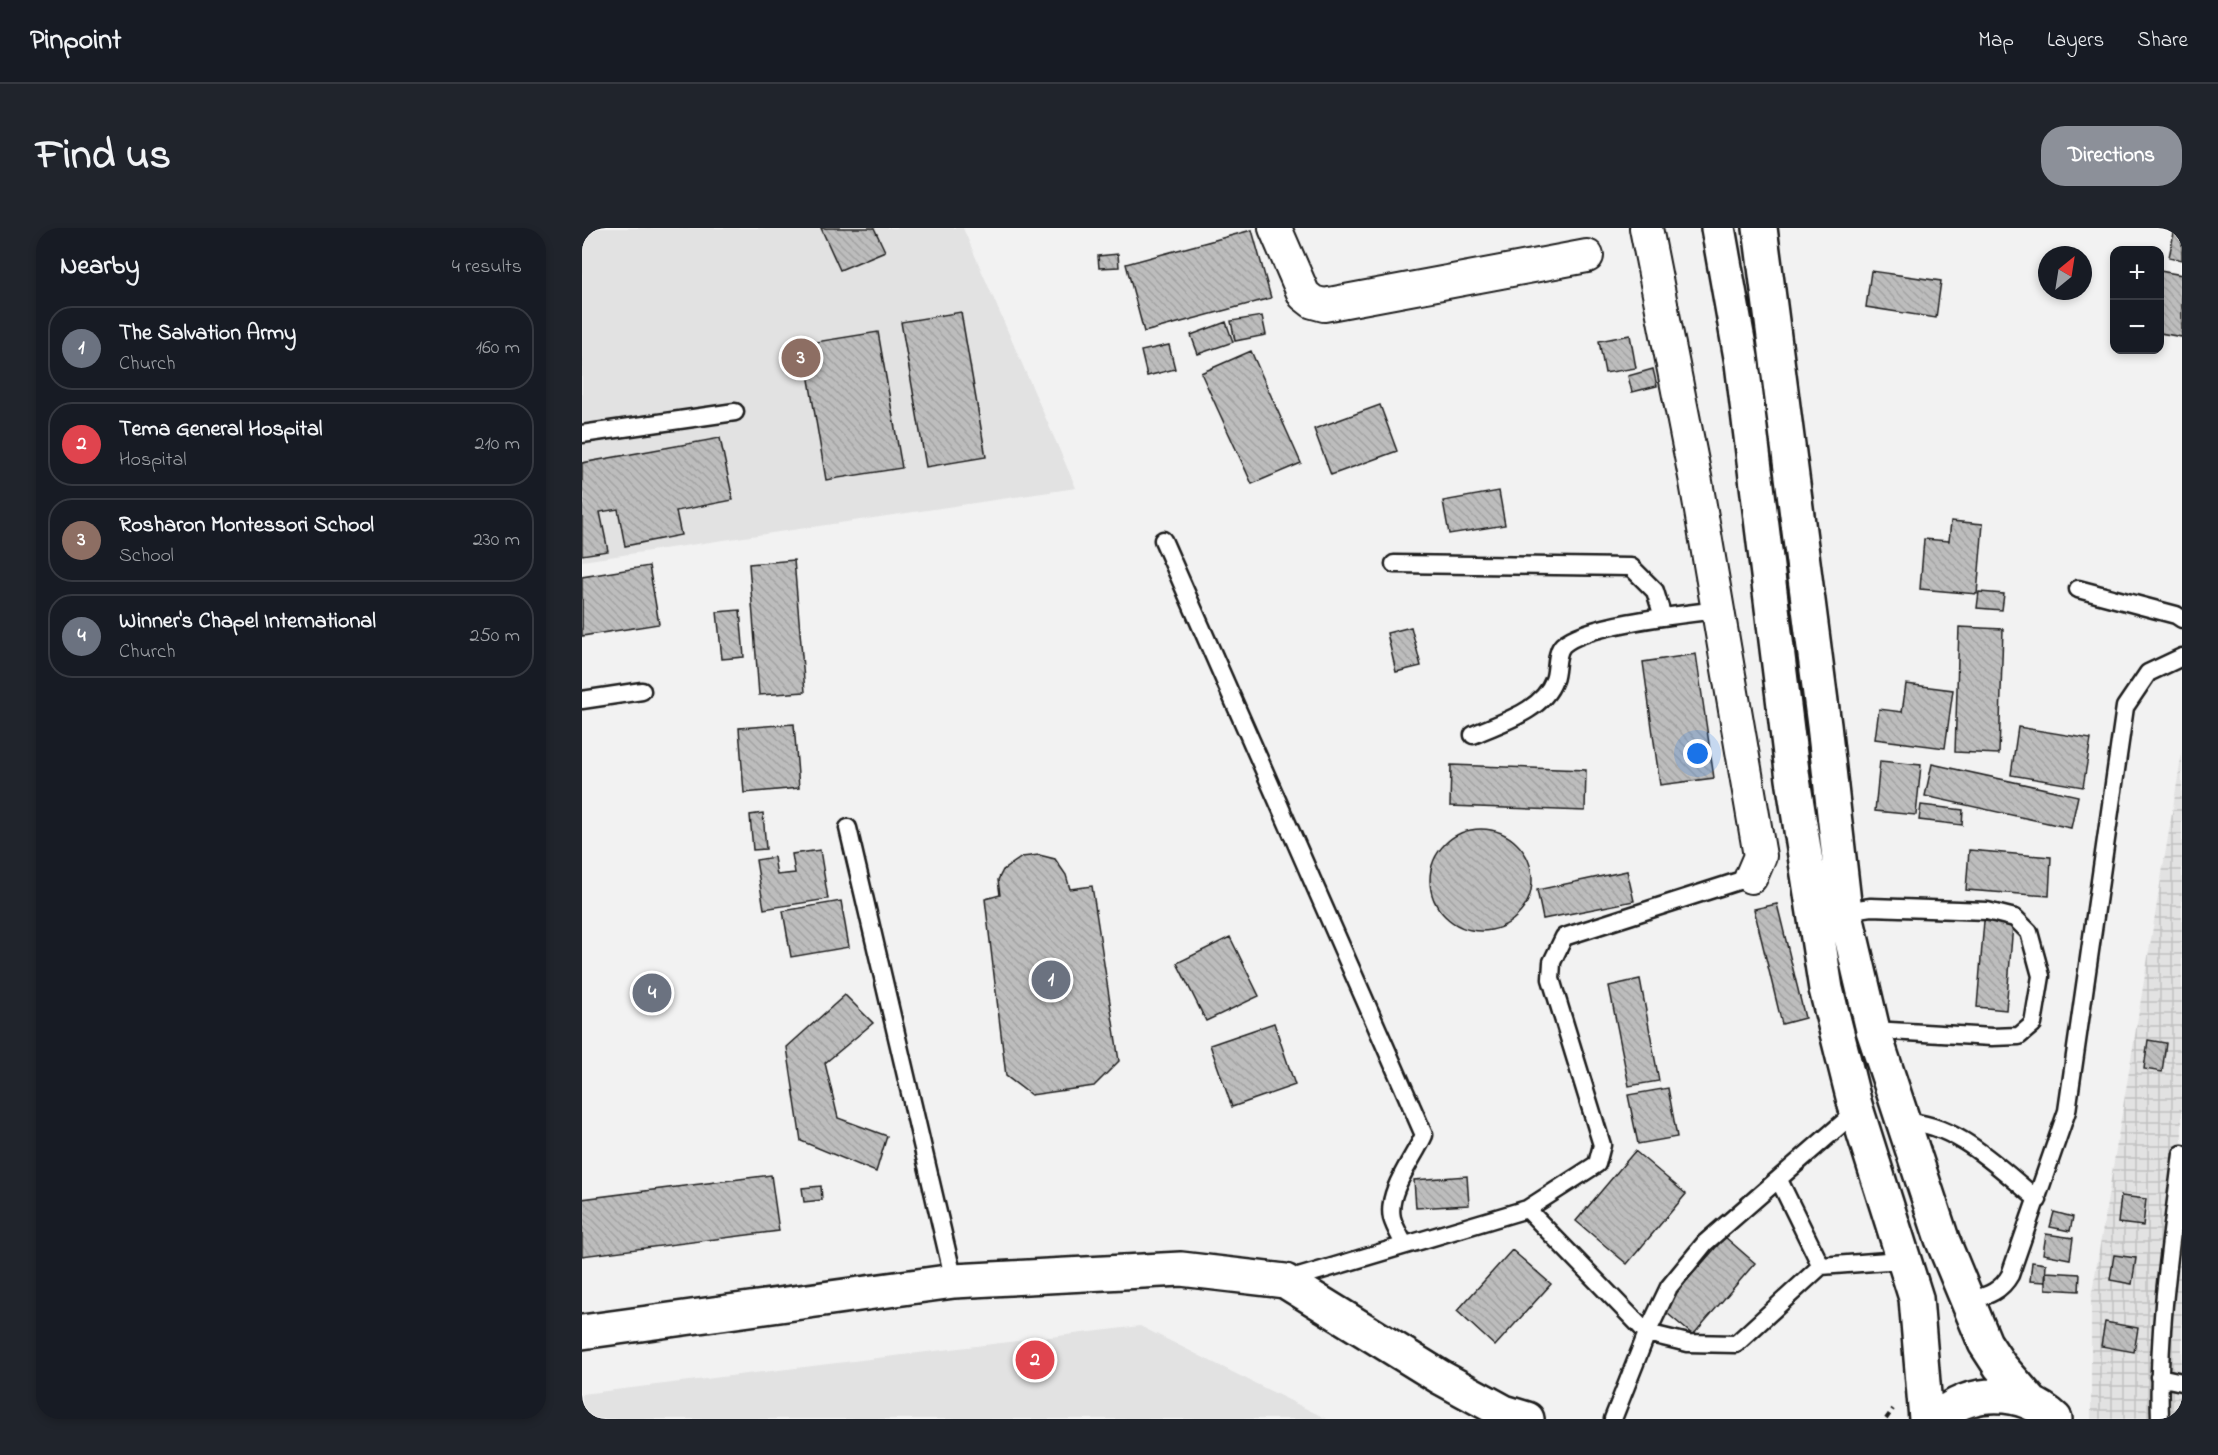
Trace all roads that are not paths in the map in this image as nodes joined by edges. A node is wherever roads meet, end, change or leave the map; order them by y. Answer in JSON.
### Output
{"nodes":[{"id":1,"x":1275,"y":228,"type":"edge"},
{"id":2,"x":1646,"y":228,"type":"edge"},
{"id":3,"x":1718,"y":228,"type":"edge"},
{"id":4,"x":1760,"y":228,"type":"edge"},
{"id":5,"x":1587,"y":256,"type":"dead end"},
{"id":6,"x":735,"y":412,"type":"dead end"},
{"id":7,"x":582,"y":434,"type":"edge"},
{"id":8,"x":1163,"y":540,"type":"dead end"},
{"id":9,"x":1395,"y":564,"type":"dead end"},
{"id":10,"x":2078,"y":589,"type":"dead end"},
{"id":11,"x":1718,"y":610,"type":"junction"},
{"id":12,"x":1663,"y":617,"type":"junction"},
{"id":13,"x":2182,"y":619,"type":"edge"},
{"id":14,"x":2182,"y":657,"type":"edge"},
{"id":15,"x":642,"y":691,"type":"dead end"},
{"id":16,"x":582,"y":700,"type":"edge"},
{"id":17,"x":1473,"y":735,"type":"dead end"},
{"id":18,"x":1793,"y":779,"type":"junction"},
{"id":19,"x":1747,"y":782,"type":"junction"},
{"id":20,"x":848,"y":828,"type":"dead end"},
{"id":21,"x":1751,"y":878,"type":"joint"},
{"id":22,"x":1845,"y":911,"type":"junction"},
{"id":23,"x":1873,"y":1030,"type":"junction"},
{"id":24,"x":1855,"y":1105,"type":"junction"},
{"id":25,"x":1902,"y":1122,"type":"junction"},
{"id":26,"x":2182,"y":1154,"type":"edge"},
{"id":27,"x":1779,"y":1180,"type":"junction"},
{"id":28,"x":2038,"y":1200,"type":"junction"},
{"id":29,"x":1527,"y":1209,"type":"junction"},
{"id":30,"x":1404,"y":1244,"type":"junction"},
{"id":31,"x":1906,"y":1264,"type":"junction"},
{"id":32,"x":1821,"y":1266,"type":"junction"},
{"id":33,"x":954,"y":1281,"type":"junction"},
{"id":34,"x":1285,"y":1281,"type":"junction"},
{"id":35,"x":1966,"y":1302,"type":"junction"},
{"id":36,"x":582,"y":1332,"type":"edge"},
{"id":37,"x":1647,"y":1333,"type":"junction"},
{"id":38,"x":2159,"y":1377,"type":"junction"},
{"id":39,"x":2182,"y":1382,"type":"edge"},
{"id":40,"x":2044,"y":1411,"type":"edge"},
{"id":41,"x":1527,"y":1419,"type":"edge"},
{"id":42,"x":1613,"y":1419,"type":"edge"},
{"id":43,"x":1926,"y":1419,"type":"edge"},
{"id":44,"x":1938,"y":1419,"type":"edge"},
{"id":45,"x":2160,"y":1419,"type":"edge"}],
"edges":[{"from":1,"to":5,"type":"street"},
{"from":2,"to":11,"type":"street"},
{"from":3,"to":18,"type":"main road"},
{"from":4,"to":22,"type":"main road"},
{"from":6,"to":7,"type":"lane"},
{"from":8,"to":30,"type":"lane"},
{"from":9,"to":12,"type":"lane"},
{"from":10,"to":13,"type":"lane"},
{"from":11,"to":12,"type":"lane"},
{"from":11,"to":19,"type":"street"},
{"from":12,"to":17,"type":"lane"},
{"from":14,"to":28,"type":"lane"},
{"from":15,"to":16,"type":"lane"},
{"from":18,"to":19,"type":"street"},
{"from":18,"to":24,"type":"main road"},
{"from":19,"to":21,"type":"street"},
{"from":20,"to":33,"type":"lane"},
{"from":21,"to":29,"type":"lane"},
{"from":22,"to":23,"type":"main road"},
{"from":22,"to":23,"type":"lane"},
{"from":23,"to":25,"type":"main road"},
{"from":24,"to":27,"type":"lane"},
{"from":24,"to":31,"type":"main road"},
{"from":25,"to":28,"type":"lane"},
{"from":25,"to":35,"type":"main road"},
{"from":26,"to":38,"type":"lane"},
{"from":27,"to":32,"type":"lane"},
{"from":27,"to":37,"type":"lane"},
{"from":28,"to":35,"type":"lane"},
{"from":29,"to":30,"type":"lane"},
{"from":29,"to":37,"type":"lane"},
{"from":30,"to":34,"type":"lane"},
{"from":31,"to":32,"type":"lane"},
{"from":31,"to":43,"type":"main road"},
{"from":32,"to":37,"type":"lane"},
{"from":33,"to":34,"type":"main road"},
{"from":33,"to":36,"type":"main road"},
{"from":34,"to":41,"type":"main road"},
{"from":35,"to":40,"type":"main road"},
{"from":37,"to":42,"type":"lane"},
{"from":38,"to":39,"type":"lane"},
{"from":38,"to":45,"type":"lane"},
{"from":40,"to":44,"type":"main road"}]}
